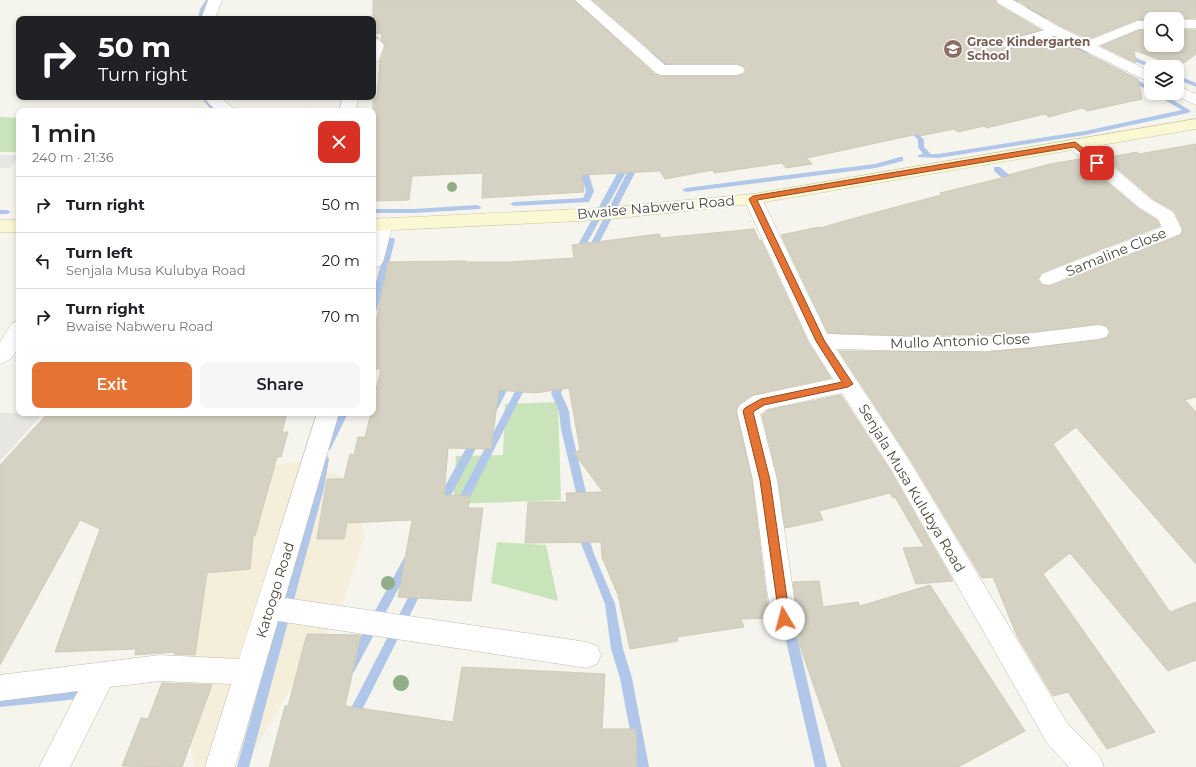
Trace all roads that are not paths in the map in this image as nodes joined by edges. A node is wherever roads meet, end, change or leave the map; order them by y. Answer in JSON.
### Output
{"nodes":[{"id":1,"x":215,"y":0,"type":"edge"},
{"id":2,"x":582,"y":0,"type":"edge"},
{"id":3,"x":1003,"y":0,"type":"edge"},
{"id":4,"x":209,"y":16,"type":"edge"},
{"id":5,"x":1184,"y":24,"type":"edge"},
{"id":6,"x":1196,"y":24,"type":"edge"},
{"id":7,"x":1144,"y":25,"type":"edge"},
{"id":8,"x":1056,"y":31,"type":"junction"},
{"id":9,"x":1010,"y":44,"type":"dead end"},
{"id":10,"x":1088,"y":46,"type":"junction"},
{"id":11,"x":737,"y":70,"type":"dead end"},
{"id":12,"x":1144,"y":74,"type":"edge"},
{"id":13,"x":1184,"y":94,"type":"edge"},
{"id":14,"x":214,"y":100,"type":"edge"},
{"id":15,"x":1196,"y":100,"type":"edge"},
{"id":16,"x":224,"y":108,"type":"edge"},
{"id":17,"x":1196,"y":124,"type":"edge"},
{"id":18,"x":1075,"y":144,"type":"junction"},
{"id":19,"x":753,"y":199,"type":"junction"},
{"id":20,"x":379,"y":224,"type":"edge"},
{"id":21,"x":0,"y":226,"type":"edge"},
{"id":22,"x":16,"y":226,"type":"edge"},
{"id":23,"x":376,"y":243,"type":"edge"},
{"id":24,"x":1049,"y":279,"type":"dead end"},
{"id":25,"x":1099,"y":332,"type":"dead end"},
{"id":26,"x":16,"y":333,"type":"edge"},
{"id":27,"x":820,"y":341,"type":"junction"},
{"id":28,"x":0,"y":356,"type":"edge"},
{"id":29,"x":848,"y":384,"type":"junction"},
{"id":30,"x":327,"y":416,"type":"edge"},
{"id":31,"x":270,"y":608,"type":"junction"},
{"id":32,"x":784,"y":619,"type":"dead end"},
{"id":33,"x":587,"y":655,"type":"dead end"},
{"id":34,"x":250,"y":672,"type":"junction"},
{"id":35,"x":100,"y":676,"type":"junction"},
{"id":36,"x":0,"y":688,"type":"edge"},
{"id":37,"x":54,"y":767,"type":"edge"},
{"id":38,"x":220,"y":767,"type":"edge"},
{"id":39,"x":1089,"y":767,"type":"edge"}],
"edges":[{"from":1,"to":4,"type":"street"},
{"from":2,"to":11,"type":"street"},
{"from":3,"to":8,"type":"street"},
{"from":5,"to":6,"type":"street"},
{"from":7,"to":10,"type":"street"},
{"from":8,"to":9,"type":"street"},
{"from":8,"to":10,"type":"street"},
{"from":10,"to":12,"type":"street"},
{"from":13,"to":15,"type":"street"},
{"from":14,"to":16,"type":"street"},
{"from":17,"to":18,"type":"main road","name":"Bwaise Nabweru Road"},
{"from":18,"to":19,"type":"main road","name":"Bwaise Nabweru Road"},
{"from":18,"to":24,"type":"street","name":"Samaline Close"},
{"from":19,"to":20,"type":"main road","name":"Bwaise Nabweru Road"},
{"from":19,"to":27,"type":"street","name":"Senjala Musa Kulubya Road"},
{"from":20,"to":23,"type":"street"},
{"from":21,"to":22,"type":"main road"},
{"from":25,"to":27,"type":"street","name":"Mullo Antonio Close"},
{"from":26,"to":28,"type":"street"},
{"from":27,"to":29,"type":"street","name":"Senjala Musa Kulubya Road"},
{"from":29,"to":32,"type":"street"},
{"from":29,"to":39,"type":"street","name":"Senjala Musa Kulubya Road"},
{"from":30,"to":31,"type":"street","name":"Katoogo Road"},
{"from":31,"to":33,"type":"street"},
{"from":31,"to":34,"type":"street","name":"Katoogo Road"},
{"from":34,"to":35,"type":"street"},
{"from":34,"to":38,"type":"street","name":"Katoogo Road"},
{"from":35,"to":36,"type":"street"},
{"from":35,"to":37,"type":"street"}]}
